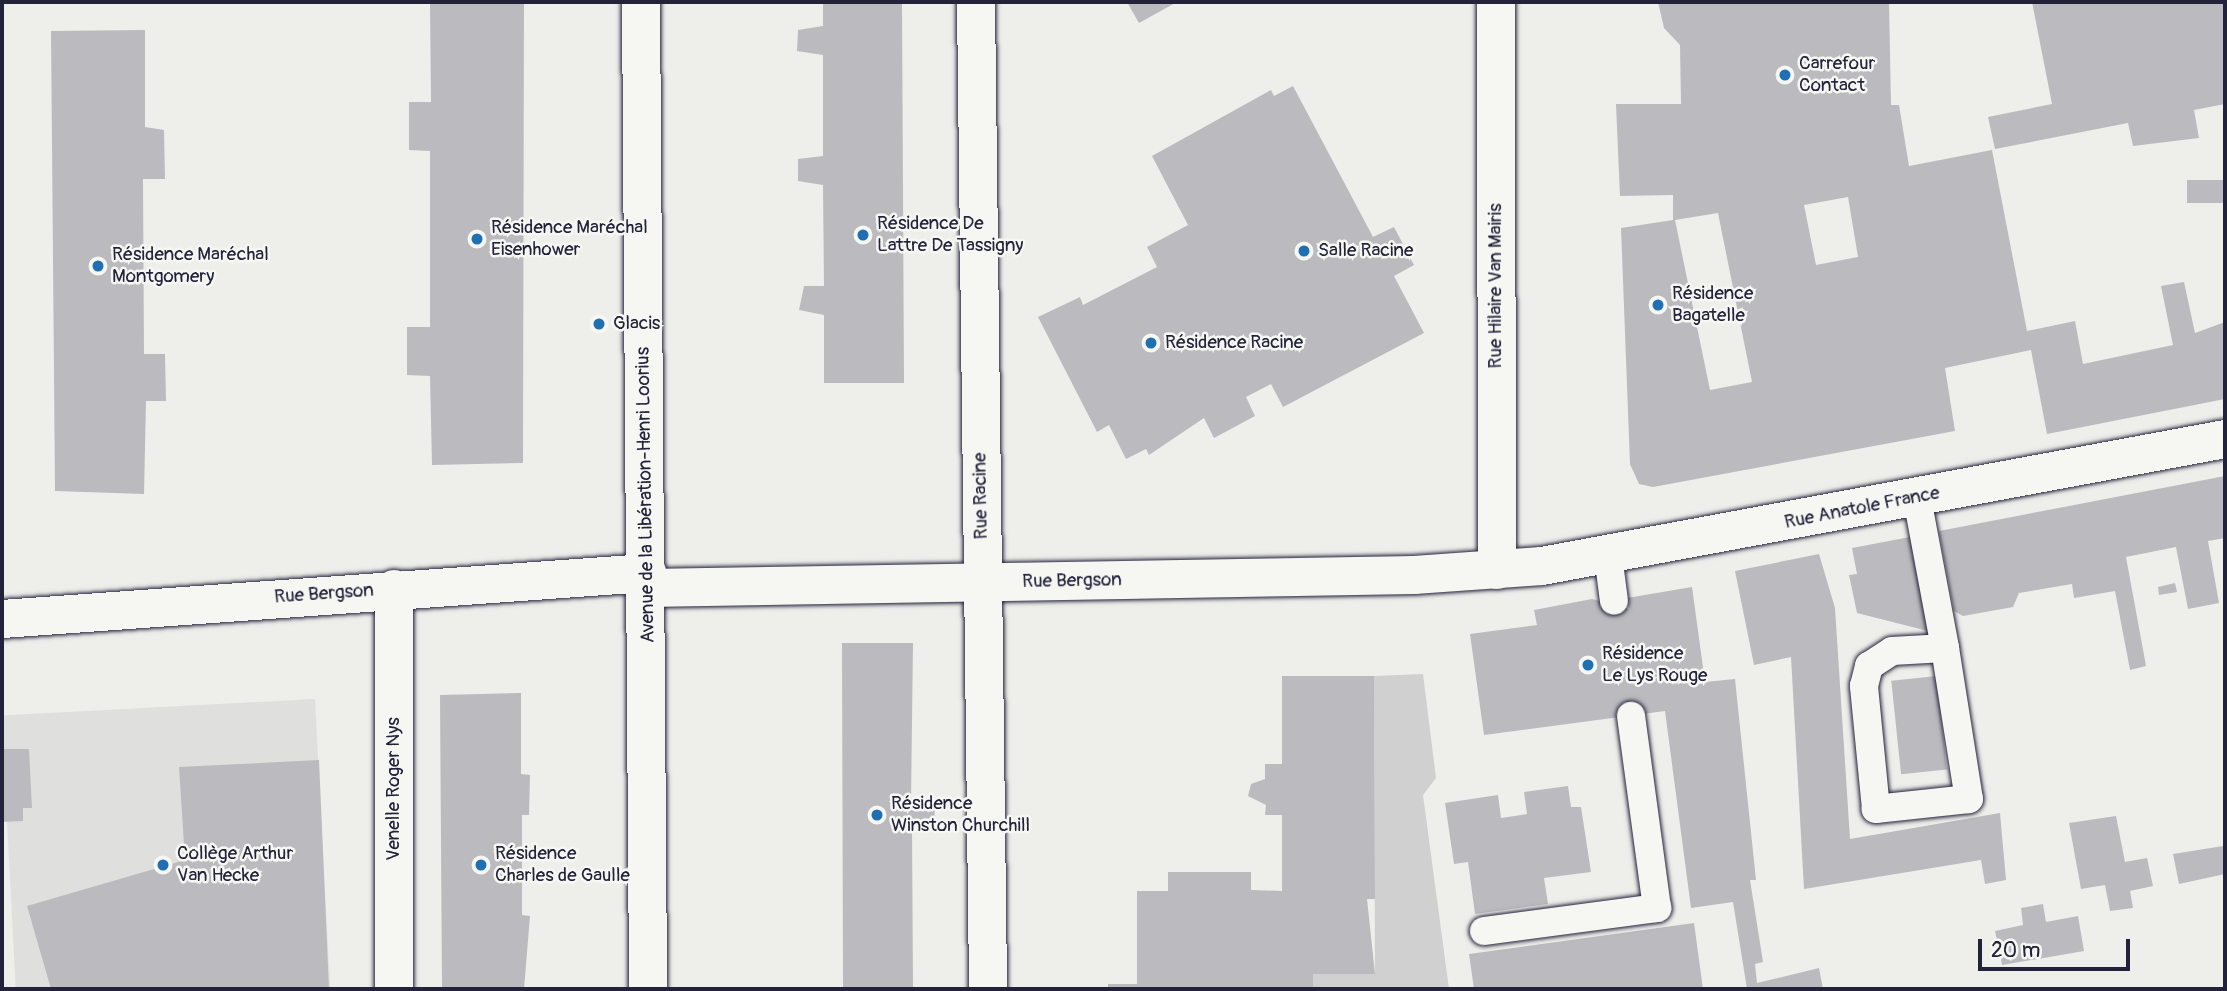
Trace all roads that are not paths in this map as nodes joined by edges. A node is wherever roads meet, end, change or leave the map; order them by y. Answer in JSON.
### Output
{"nodes":[{"id":1,"x":641,"y":2,"type":"edge"},
{"id":2,"x":976,"y":2,"type":"edge"},
{"id":3,"x":1496,"y":2,"type":"edge"},
{"id":4,"x":2225,"y":439,"type":"edge"},
{"id":5,"x":1917,"y":498,"type":"junction"},
{"id":6,"x":1608,"y":555,"type":"junction"},
{"id":7,"x":1497,"y":570,"type":"junction"},
{"id":8,"x":647,"y":581,"type":"junction"},
{"id":9,"x":982,"y":582,"type":"junction"},
{"id":10,"x":394,"y":589,"type":"junction"},
{"id":11,"x":1614,"y":601,"type":"dead end"},
{"id":12,"x":2,"y":619,"type":"edge"},
{"id":13,"x":1945,"y":648,"type":"junction"},
{"id":14,"x":1631,"y":716,"type":"dead end"},
{"id":15,"x":1484,"y":931,"type":"dead end"},
{"id":16,"x":394,"y":989,"type":"edge"},
{"id":17,"x":649,"y":989,"type":"edge"},
{"id":18,"x":988,"y":989,"type":"edge"}],
"edges":[{"from":1,"to":8,"type":"street","name":"Avenue de la Libération-Henri Loorius"},
{"from":2,"to":9,"type":"street","name":"Rue Racine"},
{"from":3,"to":7,"type":"street","name":"Rue Hilaire Van Mairis"},
{"from":4,"to":5,"type":"street","name":"Rue Anatole France"},
{"from":5,"to":6,"type":"street","name":"Rue Anatole France"},
{"from":5,"to":13,"type":"lane"},
{"from":6,"to":7,"type":"street","name":"Rue Anatole France"},
{"from":6,"to":11,"type":"lane"},
{"from":7,"to":9,"type":"street","name":"Rue Bergson"},
{"from":8,"to":9,"type":"street","name":"Rue Bergson"},
{"from":8,"to":10,"type":"street","name":"Rue Bergson"},
{"from":8,"to":17,"type":"street","name":"Avenue de la Libération-Henri Loorius"},
{"from":9,"to":18,"type":"street","name":"Rue Racine"},
{"from":10,"to":12,"type":"street","name":"Rue Bergson"},
{"from":10,"to":16,"type":"street","name":"Venelle Roger Nys"},
{"from":13,"to":13,"type":"lane"},
{"from":14,"to":15,"type":"lane"}]}
